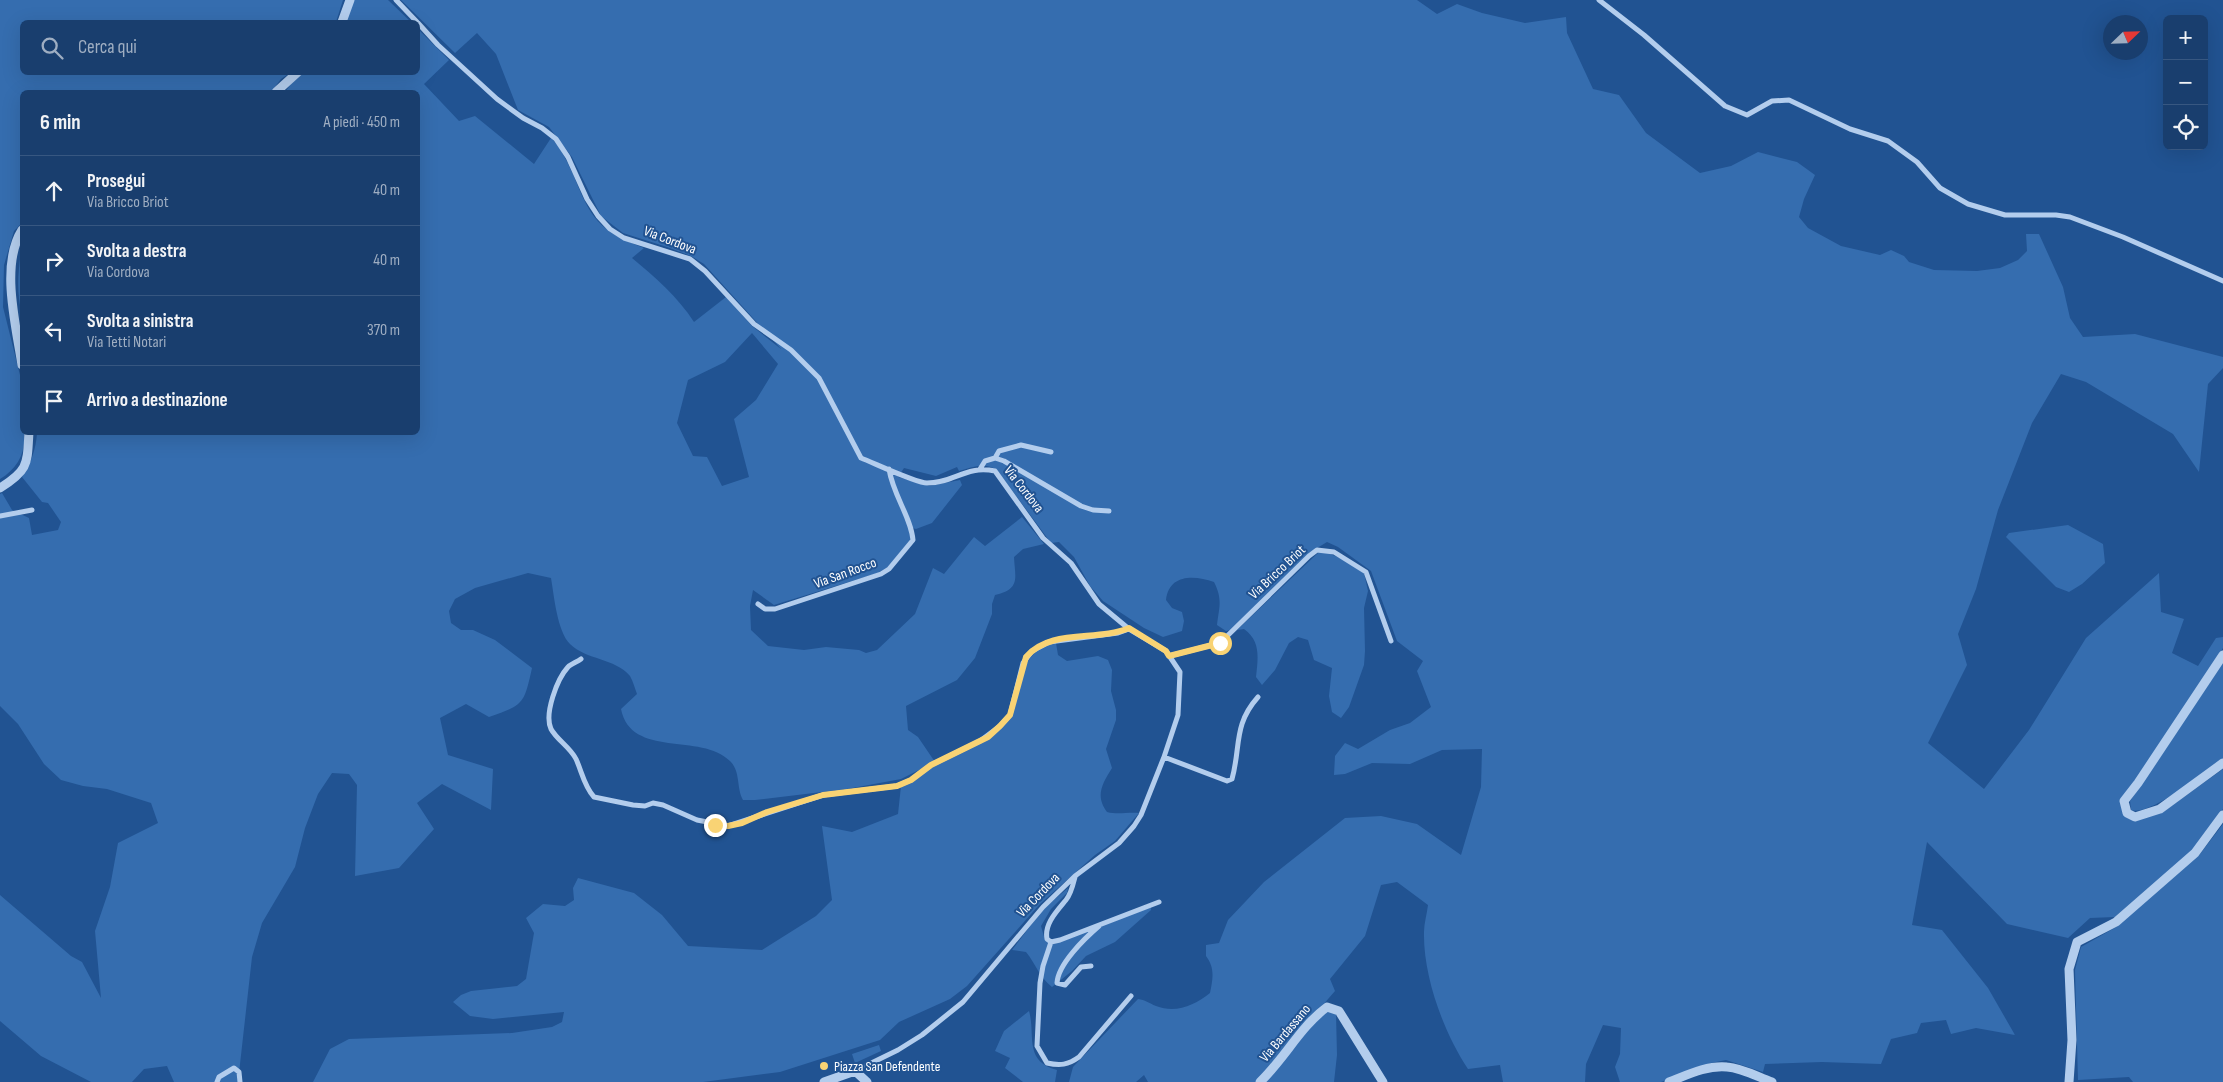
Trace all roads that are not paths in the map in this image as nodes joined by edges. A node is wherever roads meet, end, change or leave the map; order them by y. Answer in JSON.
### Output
{"nodes":[{"id":1,"x":350,"y":0,"type":"edge"},
{"id":2,"x":396,"y":0,"type":"edge"},
{"id":3,"x":1599,"y":0,"type":"edge"},
{"id":4,"x":343,"y":20,"type":"edge"},
{"id":5,"x":414,"y":20,"type":"edge"},
{"id":6,"x":420,"y":26,"type":"edge"},
{"id":7,"x":295,"y":75,"type":"edge"},
{"id":8,"x":278,"y":90,"type":"edge"},
{"id":9,"x":20,"y":233,"type":"edge"},
{"id":10,"x":2223,"y":281,"type":"edge"},
{"id":11,"x":20,"y":351,"type":"edge"},
{"id":12,"x":29,"y":435,"type":"edge"},
{"id":13,"x":1051,"y":452,"type":"dead end"},
{"id":14,"x":995,"y":458,"type":"junction"},
{"id":15,"x":889,"y":469,"type":"junction"},
{"id":16,"x":980,"y":469,"type":"junction"},
{"id":17,"x":0,"y":488,"type":"edge"},
{"id":18,"x":32,"y":510,"type":"dead end"},
{"id":19,"x":1110,"y":511,"type":"dead end"},
{"id":20,"x":0,"y":516,"type":"edge"},
{"id":21,"x":758,"y":604,"type":"dead end"},
{"id":22,"x":1129,"y":628,"type":"junction"},
{"id":23,"x":1391,"y":641,"type":"dead end"},
{"id":24,"x":2223,"y":655,"type":"edge"},
{"id":25,"x":1169,"y":656,"type":"junction"},
{"id":26,"x":581,"y":660,"type":"dead end"},
{"id":27,"x":1258,"y":698,"type":"dead end"},
{"id":28,"x":1164,"y":757,"type":"junction"},
{"id":29,"x":2223,"y":763,"type":"edge"},
{"id":30,"x":2223,"y":815,"type":"edge"},
{"id":31,"x":1075,"y":876,"type":"junction"},
{"id":32,"x":1159,"y":902,"type":"dead end"},
{"id":33,"x":1101,"y":924,"type":"junction"},
{"id":34,"x":1051,"y":942,"type":"junction"},
{"id":35,"x":1091,"y":966,"type":"dead end"},
{"id":36,"x":1131,"y":996,"type":"dead end"},
{"id":37,"x":855,"y":1071,"type":"junction"},
{"id":38,"x":217,"y":1082,"type":"edge"},
{"id":39,"x":240,"y":1082,"type":"edge"},
{"id":40,"x":824,"y":1082,"type":"edge"},
{"id":41,"x":867,"y":1082,"type":"edge"},
{"id":42,"x":1260,"y":1082,"type":"edge"},
{"id":43,"x":1382,"y":1082,"type":"edge"},
{"id":44,"x":1669,"y":1082,"type":"edge"},
{"id":45,"x":1772,"y":1082,"type":"edge"},
{"id":46,"x":2069,"y":1082,"type":"edge"}],
"edges":[{"from":1,"to":4,"type":"street"},
{"from":2,"to":5,"type":"street","name":"Via Cordova"},
{"from":3,"to":10,"type":"street"},
{"from":6,"to":15,"type":"street","name":"Via Cordova"},
{"from":7,"to":8,"type":"street"},
{"from":9,"to":11,"type":"street"},
{"from":12,"to":17,"type":"street"},
{"from":13,"to":14,"type":"street"},
{"from":14,"to":16,"type":"street"},
{"from":14,"to":19,"type":"street"},
{"from":15,"to":16,"type":"street","name":"Via Cordova"},
{"from":15,"to":21,"type":"street","name":"Via San Rocco"},
{"from":16,"to":22,"type":"street","name":"Via Cordova"},
{"from":18,"to":20,"type":"street"},
{"from":22,"to":25,"type":"street","name":"Via Cordova"},
{"from":22,"to":26,"type":"street"},
{"from":23,"to":25,"type":"street","name":"Via Bricco Briot"},
{"from":24,"to":29,"type":"street"},
{"from":25,"to":28,"type":"street","name":"Via Cordova"},
{"from":27,"to":28,"type":"street"},
{"from":28,"to":31,"type":"street","name":"Via Cordova"},
{"from":30,"to":46,"type":"street"},
{"from":31,"to":34,"type":"street"},
{"from":31,"to":37,"type":"street","name":"Via Cordova"},
{"from":32,"to":33,"type":"street"},
{"from":33,"to":34,"type":"street"},
{"from":33,"to":35,"type":"street"},
{"from":34,"to":36,"type":"street"},
{"from":37,"to":40,"type":"street"},
{"from":37,"to":41,"type":"street"},
{"from":38,"to":39,"type":"street"},
{"from":42,"to":43,"type":"street","name":"Via Bardassano"},
{"from":44,"to":45,"type":"street"}]}
